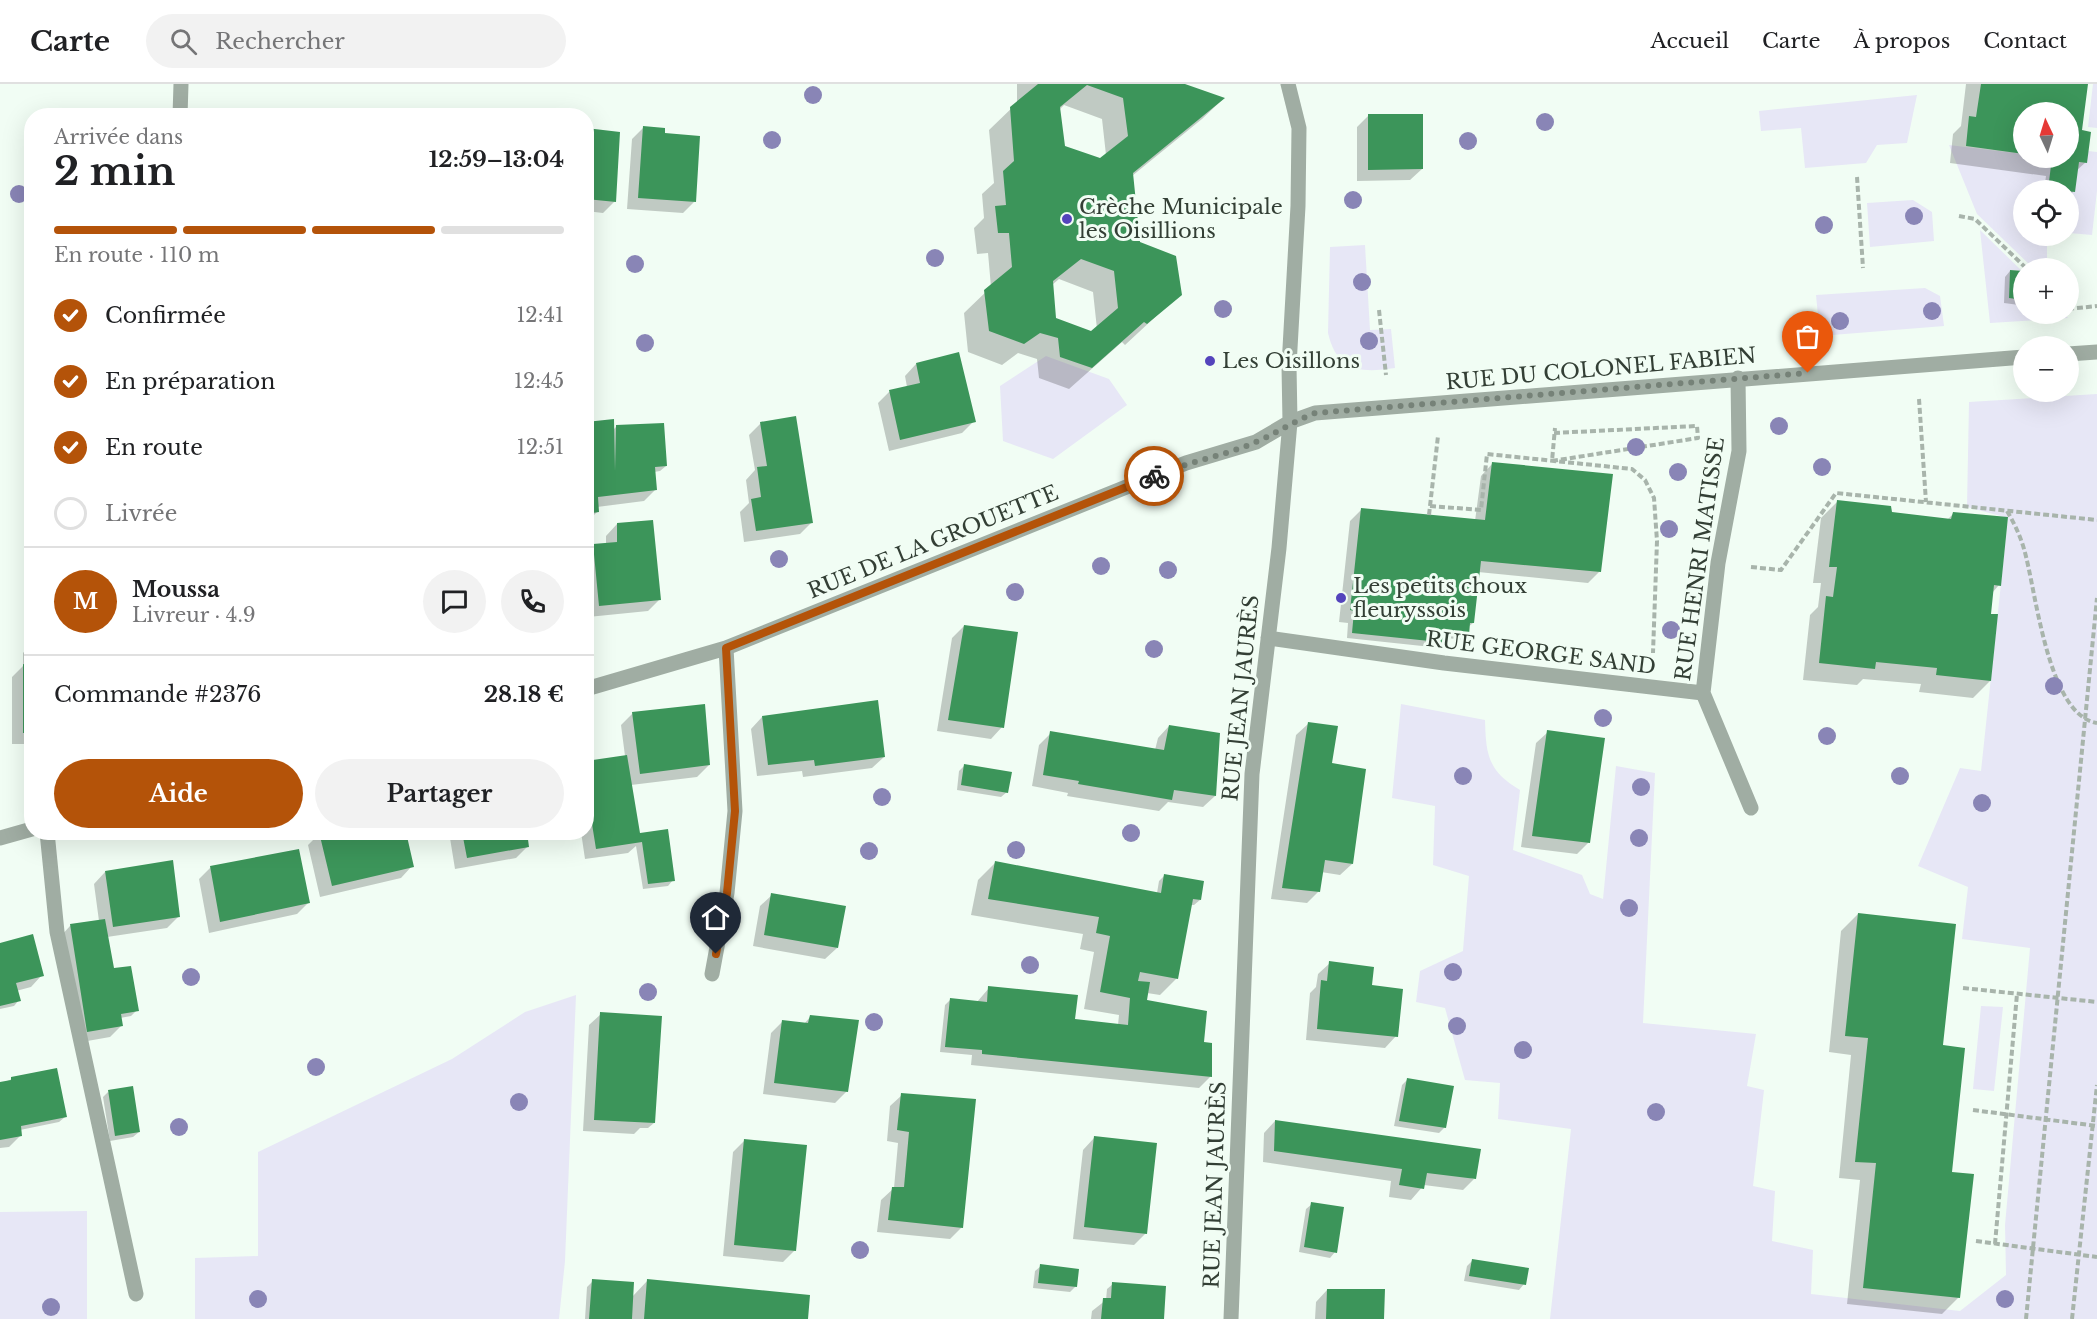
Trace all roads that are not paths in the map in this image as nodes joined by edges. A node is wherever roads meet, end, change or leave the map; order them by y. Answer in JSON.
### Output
{"nodes":[{"id":1,"x":181,"y":84,"type":"edge"},
{"id":2,"x":1288,"y":84,"type":"edge"},
{"id":3,"x":180,"y":108,"type":"edge"},
{"id":4,"x":2097,"y":352,"type":"edge"},
{"id":5,"x":2079,"y":353,"type":"edge"},
{"id":6,"x":2013,"y":358,"type":"edge"},
{"id":7,"x":1738,"y":378,"type":"junction"},
{"id":8,"x":1290,"y":422,"type":"junction"},
{"id":9,"x":1268,"y":638,"type":"junction"},
{"id":10,"x":726,"y":648,"type":"junction"},
{"id":11,"x":594,"y":687,"type":"edge"},
{"id":12,"x":1703,"y":693,"type":"junction"},
{"id":13,"x":1751,"y":808,"type":"dead end"},
{"id":14,"x":24,"y":831,"type":"edge"},
{"id":15,"x":0,"y":838,"type":"edge"},
{"id":16,"x":48,"y":840,"type":"edge"},
{"id":17,"x":712,"y":974,"type":"dead end"},
{"id":18,"x":136,"y":1294,"type":"dead end"},
{"id":19,"x":1231,"y":1319,"type":"edge"}],
"edges":[{"from":1,"to":3,"type":"street"},
{"from":2,"to":8,"type":"street","name":"RUE JEAN JAURÈS"},
{"from":4,"to":5,"type":"street"},
{"from":6,"to":7,"type":"street","name":"RUE DU COLONEL FABIEN"},
{"from":7,"to":8,"type":"street","name":"RUE DU COLONEL FABIEN"},
{"from":7,"to":12,"type":"street","name":"RUE HENRI MATISSE"},
{"from":8,"to":9,"type":"street","name":"RUE JEAN JAURÈS"},
{"from":8,"to":10,"type":"street","name":"RUE DE LA GROUETTE"},
{"from":9,"to":12,"type":"street","name":"RUE GEORGE SAND"},
{"from":9,"to":19,"type":"street","name":"RUE JEAN JAURÈS"},
{"from":10,"to":11,"type":"street","name":"RUE DE LA GROUETTE"},
{"from":10,"to":17,"type":"street"},
{"from":12,"to":13,"type":"street","name":"RUE HENRI MATISSE"},
{"from":14,"to":15,"type":"street"},
{"from":16,"to":18,"type":"street"}]}
